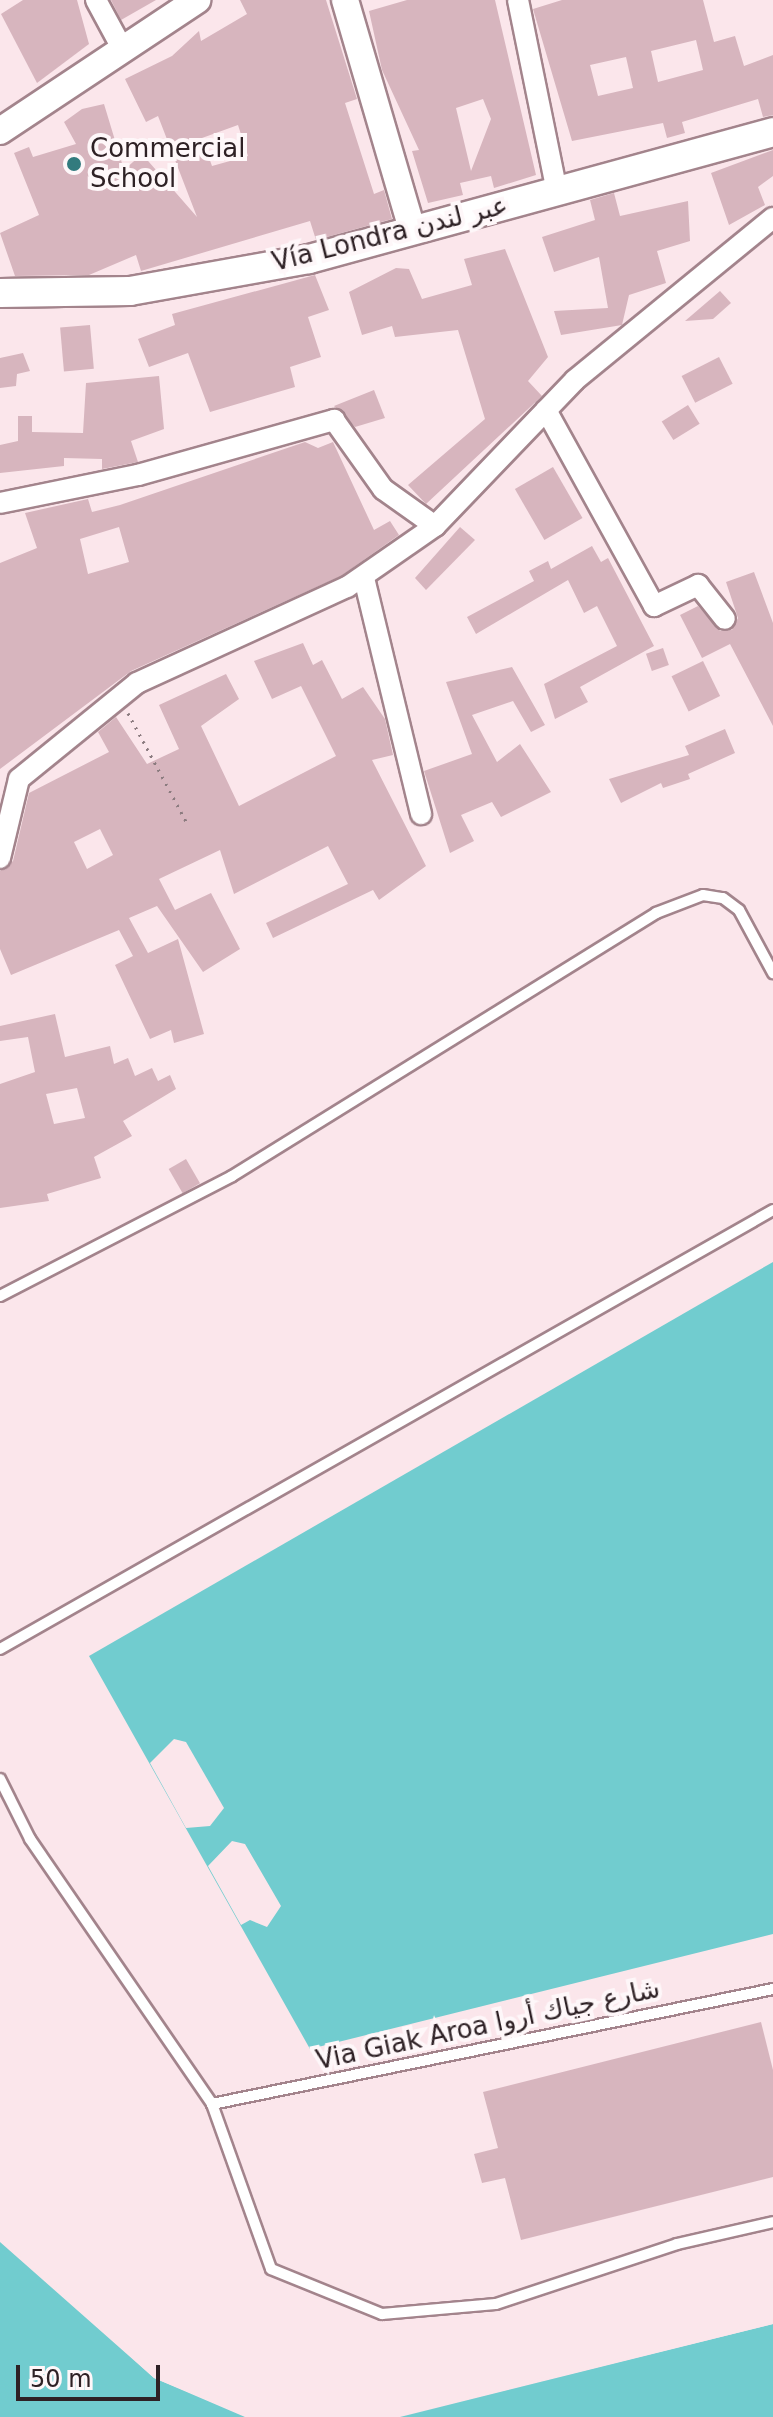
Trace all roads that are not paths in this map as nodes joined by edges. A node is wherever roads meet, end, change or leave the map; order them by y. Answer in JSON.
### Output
{"nodes":[{"id":1,"x":96,"y":0,"type":"edge"},
{"id":2,"x":197,"y":0,"type":"edge"},
{"id":3,"x":345,"y":0,"type":"edge"},
{"id":4,"x":518,"y":0,"type":"edge"},
{"id":5,"x":122,"y":48,"type":"junction"},
{"id":6,"x":0,"y":131,"type":"edge"},
{"id":7,"x":773,"y":132,"type":"edge"},
{"id":8,"x":557,"y":191,"type":"junction"},
{"id":9,"x":773,"y":218,"type":"edge"},
{"id":10,"x":412,"y":229,"type":"junction"},
{"id":11,"x":0,"y":293,"type":"edge"},
{"id":12,"x":546,"y":410,"type":"junction"},
{"id":13,"x":0,"y":503,"type":"edge"},
{"id":14,"x":435,"y":526,"type":"junction"},
{"id":15,"x":364,"y":578,"type":"junction"},
{"id":16,"x":725,"y":619,"type":"dead end"},
{"id":17,"x":421,"y":814,"type":"dead end"},
{"id":18,"x":0,"y":858,"type":"edge"},
{"id":19,"x":773,"y":973,"type":"edge"},
{"id":20,"x":773,"y":1210,"type":"edge"},
{"id":21,"x":0,"y":1296,"type":"edge"},
{"id":22,"x":0,"y":1649,"type":"edge"},
{"id":23,"x":0,"y":1779,"type":"edge"},
{"id":24,"x":773,"y":1989,"type":"edge"},
{"id":25,"x":212,"y":2104,"type":"junction"},
{"id":26,"x":773,"y":2222,"type":"edge"}],
"edges":[{"from":1,"to":5,"type":"street"},
{"from":2,"to":5,"type":"street"},
{"from":3,"to":10,"type":"street"},
{"from":4,"to":8,"type":"street"},
{"from":5,"to":6,"type":"street"},
{"from":7,"to":8,"type":"main road","name":"Vía Londra عبر لندن"},
{"from":8,"to":10,"type":"main road","name":"Vía Londra عبر لندن"},
{"from":9,"to":12,"type":"street"},
{"from":10,"to":11,"type":"main road","name":"Vía Londra عبر لندن"},
{"from":12,"to":14,"type":"street"},
{"from":12,"to":16,"type":"street"},
{"from":13,"to":14,"type":"street"},
{"from":14,"to":15,"type":"street"},
{"from":15,"to":17,"type":"street"},
{"from":15,"to":18,"type":"street"},
{"from":19,"to":21,"type":"lane"},
{"from":20,"to":22,"type":"lane"},
{"from":23,"to":25,"type":"lane"},
{"from":24,"to":25,"type":"lane","name":"Via Giak Aroa شارع جياك أروا"},
{"from":25,"to":26,"type":"lane"}]}
